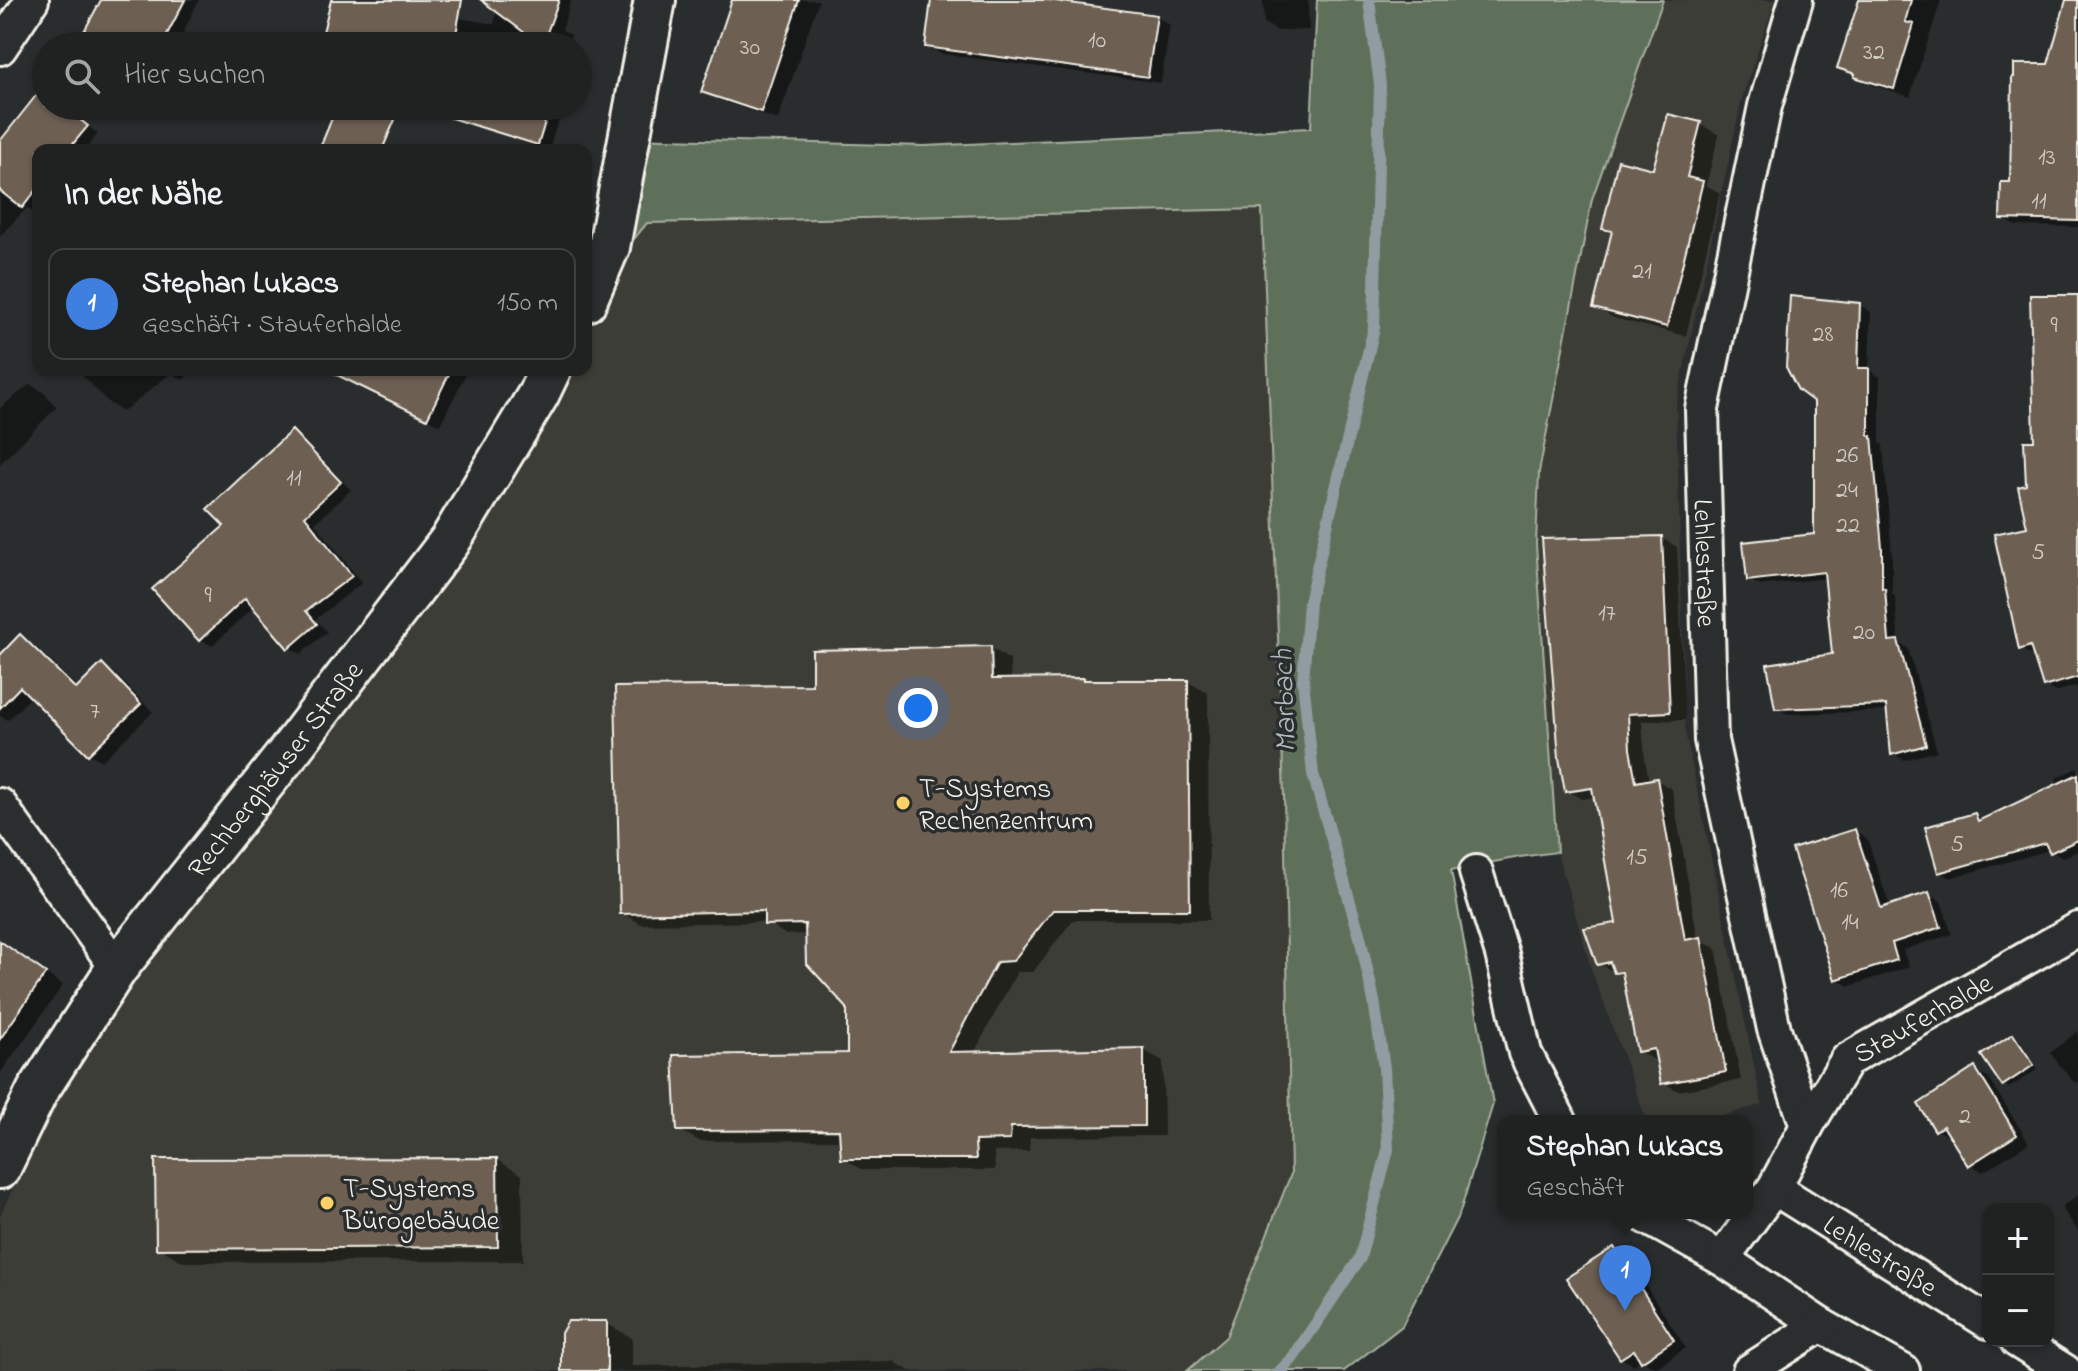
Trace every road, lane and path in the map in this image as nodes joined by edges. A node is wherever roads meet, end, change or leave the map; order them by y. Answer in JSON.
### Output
{"nodes":[{"id":1,"x":32,"y":0,"type":"edge"},
{"id":2,"x":655,"y":0,"type":"edge"},
{"id":3,"x":1796,"y":0,"type":"edge"},
{"id":4,"x":0,"y":48,"type":"edge"},
{"id":5,"x":592,"y":287,"type":"edge"},
{"id":6,"x":547,"y":376,"type":"edge"},
{"id":7,"x":0,"y":805,"type":"edge"},
{"id":8,"x":1476,"y":872,"type":"dead end"},
{"id":9,"x":2078,"y":929,"type":"edge"},
{"id":10,"x":117,"y":968,"type":"junction"},
{"id":11,"x":1557,"y":1115,"type":"edge"},
{"id":12,"x":1807,"y":1126,"type":"junction"},
{"id":13,"x":0,"y":1168,"type":"edge"},
{"id":14,"x":1774,"y":1188,"type":"junction"},
{"id":15,"x":1753,"y":1217,"type":"edge"},
{"id":16,"x":1650,"y":1219,"type":"edge"},
{"id":17,"x":1751,"y":1219,"type":"edge"},
{"id":18,"x":1722,"y":1259,"type":"junction"},
{"id":19,"x":1982,"y":1318,"type":"edge"},
{"id":20,"x":1821,"y":1325,"type":"junction"},
{"id":21,"x":2027,"y":1347,"type":"edge"},
{"id":22,"x":1749,"y":1371,"type":"edge"},
{"id":23,"x":1903,"y":1371,"type":"edge"},
{"id":24,"x":2065,"y":1371,"type":"edge"}],
"edges":[{"from":1,"to":4,"type":"street"},
{"from":2,"to":5,"type":"street"},
{"from":3,"to":12,"type":"street","name":"Lehlestraße"},
{"from":6,"to":10,"type":"street","name":"Rechberghäuser Straße"},
{"from":7,"to":10,"type":"street"},
{"from":8,"to":11,"type":"street"},
{"from":9,"to":12,"type":"street","name":"Stauferhalde"},
{"from":10,"to":13,"type":"street","name":"Rechberghäuser Straße"},
{"from":12,"to":14,"type":"street","name":"Stauferhalde"},
{"from":14,"to":15,"type":"street","name":"Stauferhalde"},
{"from":14,"to":19,"type":"street","name":"Lehlestraße"},
{"from":16,"to":18,"type":"street"},
{"from":17,"to":18,"type":"street","name":"Stauferhalde"},
{"from":18,"to":20,"type":"street"},
{"from":20,"to":22,"type":"street"},
{"from":20,"to":23,"type":"street"},
{"from":21,"to":24,"type":"street"}]}
